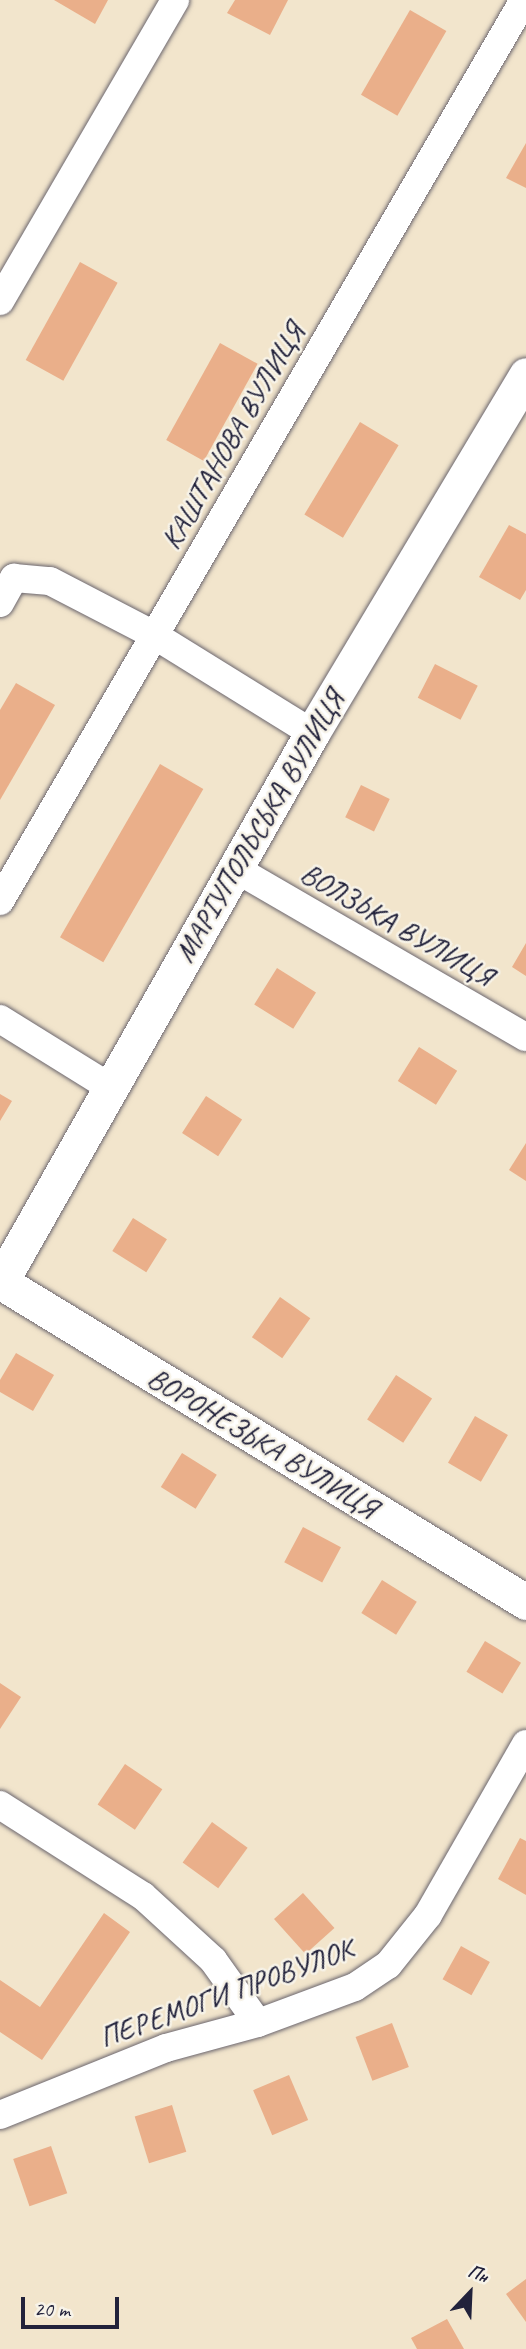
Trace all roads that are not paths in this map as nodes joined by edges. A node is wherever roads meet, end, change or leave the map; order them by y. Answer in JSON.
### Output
{"nodes":[{"id":1,"x":175,"y":0,"type":"edge"},
{"id":2,"x":520,"y":4,"type":"edge"},
{"id":3,"x":0,"y":301,"type":"edge"},
{"id":4,"x":526,"y":375,"type":"edge"},
{"id":5,"x":0,"y":603,"type":"edge"},
{"id":6,"x":154,"y":635,"type":"junction"},
{"id":7,"x":312,"y":733,"type":"junction"},
{"id":8,"x":234,"y":869,"type":"junction"},
{"id":9,"x":0,"y":901,"type":"edge"},
{"id":10,"x":0,"y":1019,"type":"edge"},
{"id":11,"x":526,"y":1037,"type":"edge"},
{"id":12,"x":108,"y":1086,"type":"junction"},
{"id":13,"x":0,"y":1282,"type":"edge"},
{"id":14,"x":526,"y":1602,"type":"edge"},
{"id":15,"x":526,"y":1744,"type":"edge"},
{"id":16,"x":0,"y":1805,"type":"edge"},
{"id":17,"x":258,"y":2023,"type":"junction"},
{"id":18,"x":0,"y":2115,"type":"edge"}],
"edges":[{"from":1,"to":3,"type":"street"},
{"from":2,"to":6,"type":"street","name":"КАШТАНОВА ВУЛИЦЯ"},
{"from":4,"to":7,"type":"street","name":"МАРІУПОЛЬСЬКА ВУЛИЦЯ"},
{"from":5,"to":6,"type":"street"},
{"from":6,"to":7,"type":"street"},
{"from":6,"to":9,"type":"street","name":"КАШТАНОВА ВУЛИЦЯ"},
{"from":7,"to":8,"type":"street","name":"МАРІУПОЛЬСЬКА ВУЛИЦЯ"},
{"from":8,"to":11,"type":"street","name":"ВОЛЗЬКА ВУЛИЦЯ"},
{"from":8,"to":12,"type":"street","name":"МАРІУПОЛЬСЬКА ВУЛИЦЯ"},
{"from":10,"to":12,"type":"street"},
{"from":12,"to":13,"type":"street","name":"МАРІУПОЛЬСЬКА ВУЛИЦЯ"},
{"from":13,"to":14,"type":"street","name":"ВОРОНЕЗЬКА ВУЛИЦЯ"},
{"from":15,"to":17,"type":"street","name":"ПЕРЕМОГИ ПРОВУЛОК"},
{"from":16,"to":17,"type":"street"},
{"from":17,"to":18,"type":"street","name":"ПЕРЕМОГИ ПРОВУЛОК"}]}
